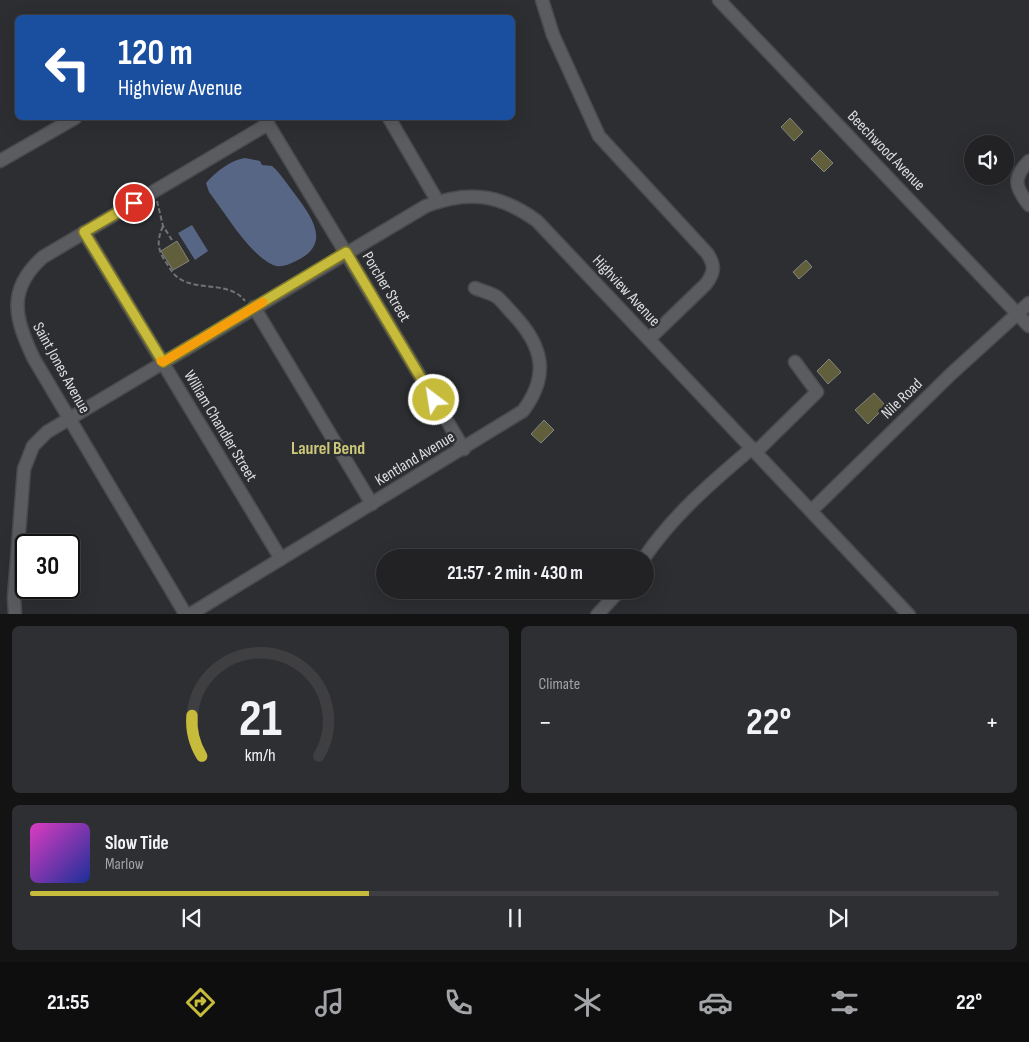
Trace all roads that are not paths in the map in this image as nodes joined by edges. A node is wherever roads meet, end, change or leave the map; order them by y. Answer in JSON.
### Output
{"nodes":[{"id":1,"x":542,"y":0,"type":"edge"},
{"id":2,"x":719,"y":0,"type":"edge"},
{"id":3,"x":71,"y":120,"type":"edge"},
{"id":4,"x":391,"y":120,"type":"edge"},
{"id":5,"x":266,"y":121,"type":"edge"},
{"id":6,"x":0,"y":161,"type":"edge"},
{"id":7,"x":1029,"y":161,"type":"edge"},
{"id":8,"x":438,"y":202,"type":"junction"},
{"id":9,"x":1029,"y":205,"type":"edge"},
{"id":10,"x":84,"y":232,"type":"junction"},
{"id":11,"x":346,"y":252,"type":"junction"},
{"id":12,"x":475,"y":288,"type":"dead end"},
{"id":13,"x":1029,"y":303,"type":"edge"},
{"id":14,"x":250,"y":305,"type":"junction"},
{"id":15,"x":1018,"y":313,"type":"junction"},
{"id":16,"x":1029,"y":326,"type":"edge"},
{"id":17,"x":649,"y":340,"type":"junction"},
{"id":18,"x":163,"y":362,"type":"junction"},
{"id":19,"x":795,"y":362,"type":"dead end"},
{"id":20,"x":70,"y":418,"type":"junction"},
{"id":21,"x":464,"y":449,"type":"junction"},
{"id":22,"x":754,"y":450,"type":"junction"},
{"id":23,"x":372,"y":504,"type":"junction"},
{"id":24,"x":811,"y":511,"type":"junction"},
{"id":25,"x":651,"y":549,"type":"edge"},
{"id":26,"x":281,"y":559,"type":"junction"},
{"id":27,"x":611,"y":599,"type":"edge"},
{"id":28,"x":14,"y":614,"type":"edge"},
{"id":29,"x":188,"y":614,"type":"edge"},
{"id":30,"x":596,"y":614,"type":"edge"},
{"id":31,"x":909,"y":614,"type":"edge"}],
"edges":[{"from":1,"to":17,"type":"street"},
{"from":2,"to":15,"type":"street","name":"Beechwood Avenue"},
{"from":3,"to":6,"type":"street"},
{"from":4,"to":8,"type":"street"},
{"from":5,"to":10,"type":"street","name":"Saint Jones Avenue"},
{"from":5,"to":11,"type":"street","name":"Porcher Street"},
{"from":7,"to":9,"type":"street"},
{"from":8,"to":11,"type":"street","name":"Highview Avenue"},
{"from":8,"to":17,"type":"street","name":"Highview Avenue"},
{"from":10,"to":18,"type":"street","name":"William Chandler Street"},
{"from":10,"to":20,"type":"street","name":"Saint Jones Avenue"},
{"from":11,"to":14,"type":"street","name":"Highview Avenue"},
{"from":11,"to":21,"type":"street","name":"Porcher Street"},
{"from":12,"to":21,"type":"street","name":"Kentland Avenue"},
{"from":13,"to":15,"type":"street","name":"Nile Road"},
{"from":14,"to":18,"type":"street"},
{"from":14,"to":23,"type":"street"},
{"from":15,"to":16,"type":"street","name":"Beechwood Avenue"},
{"from":15,"to":24,"type":"street","name":"Nile Road"},
{"from":17,"to":22,"type":"street","name":"Highview Avenue"},
{"from":18,"to":20,"type":"street"},
{"from":18,"to":26,"type":"street","name":"William Chandler Street"},
{"from":19,"to":22,"type":"street"},
{"from":20,"to":28,"type":"street"},
{"from":20,"to":29,"type":"street","name":"Saint Jones Avenue"},
{"from":21,"to":23,"type":"street","name":"Kentland Avenue"},
{"from":22,"to":24,"type":"street","name":"Highview Avenue"},
{"from":22,"to":25,"type":"street"},
{"from":23,"to":26,"type":"street","name":"Kentland Avenue"},
{"from":24,"to":31,"type":"street","name":"Highview Avenue"},
{"from":26,"to":29,"type":"street","name":"Kentland Avenue"},
{"from":27,"to":30,"type":"street"}]}
